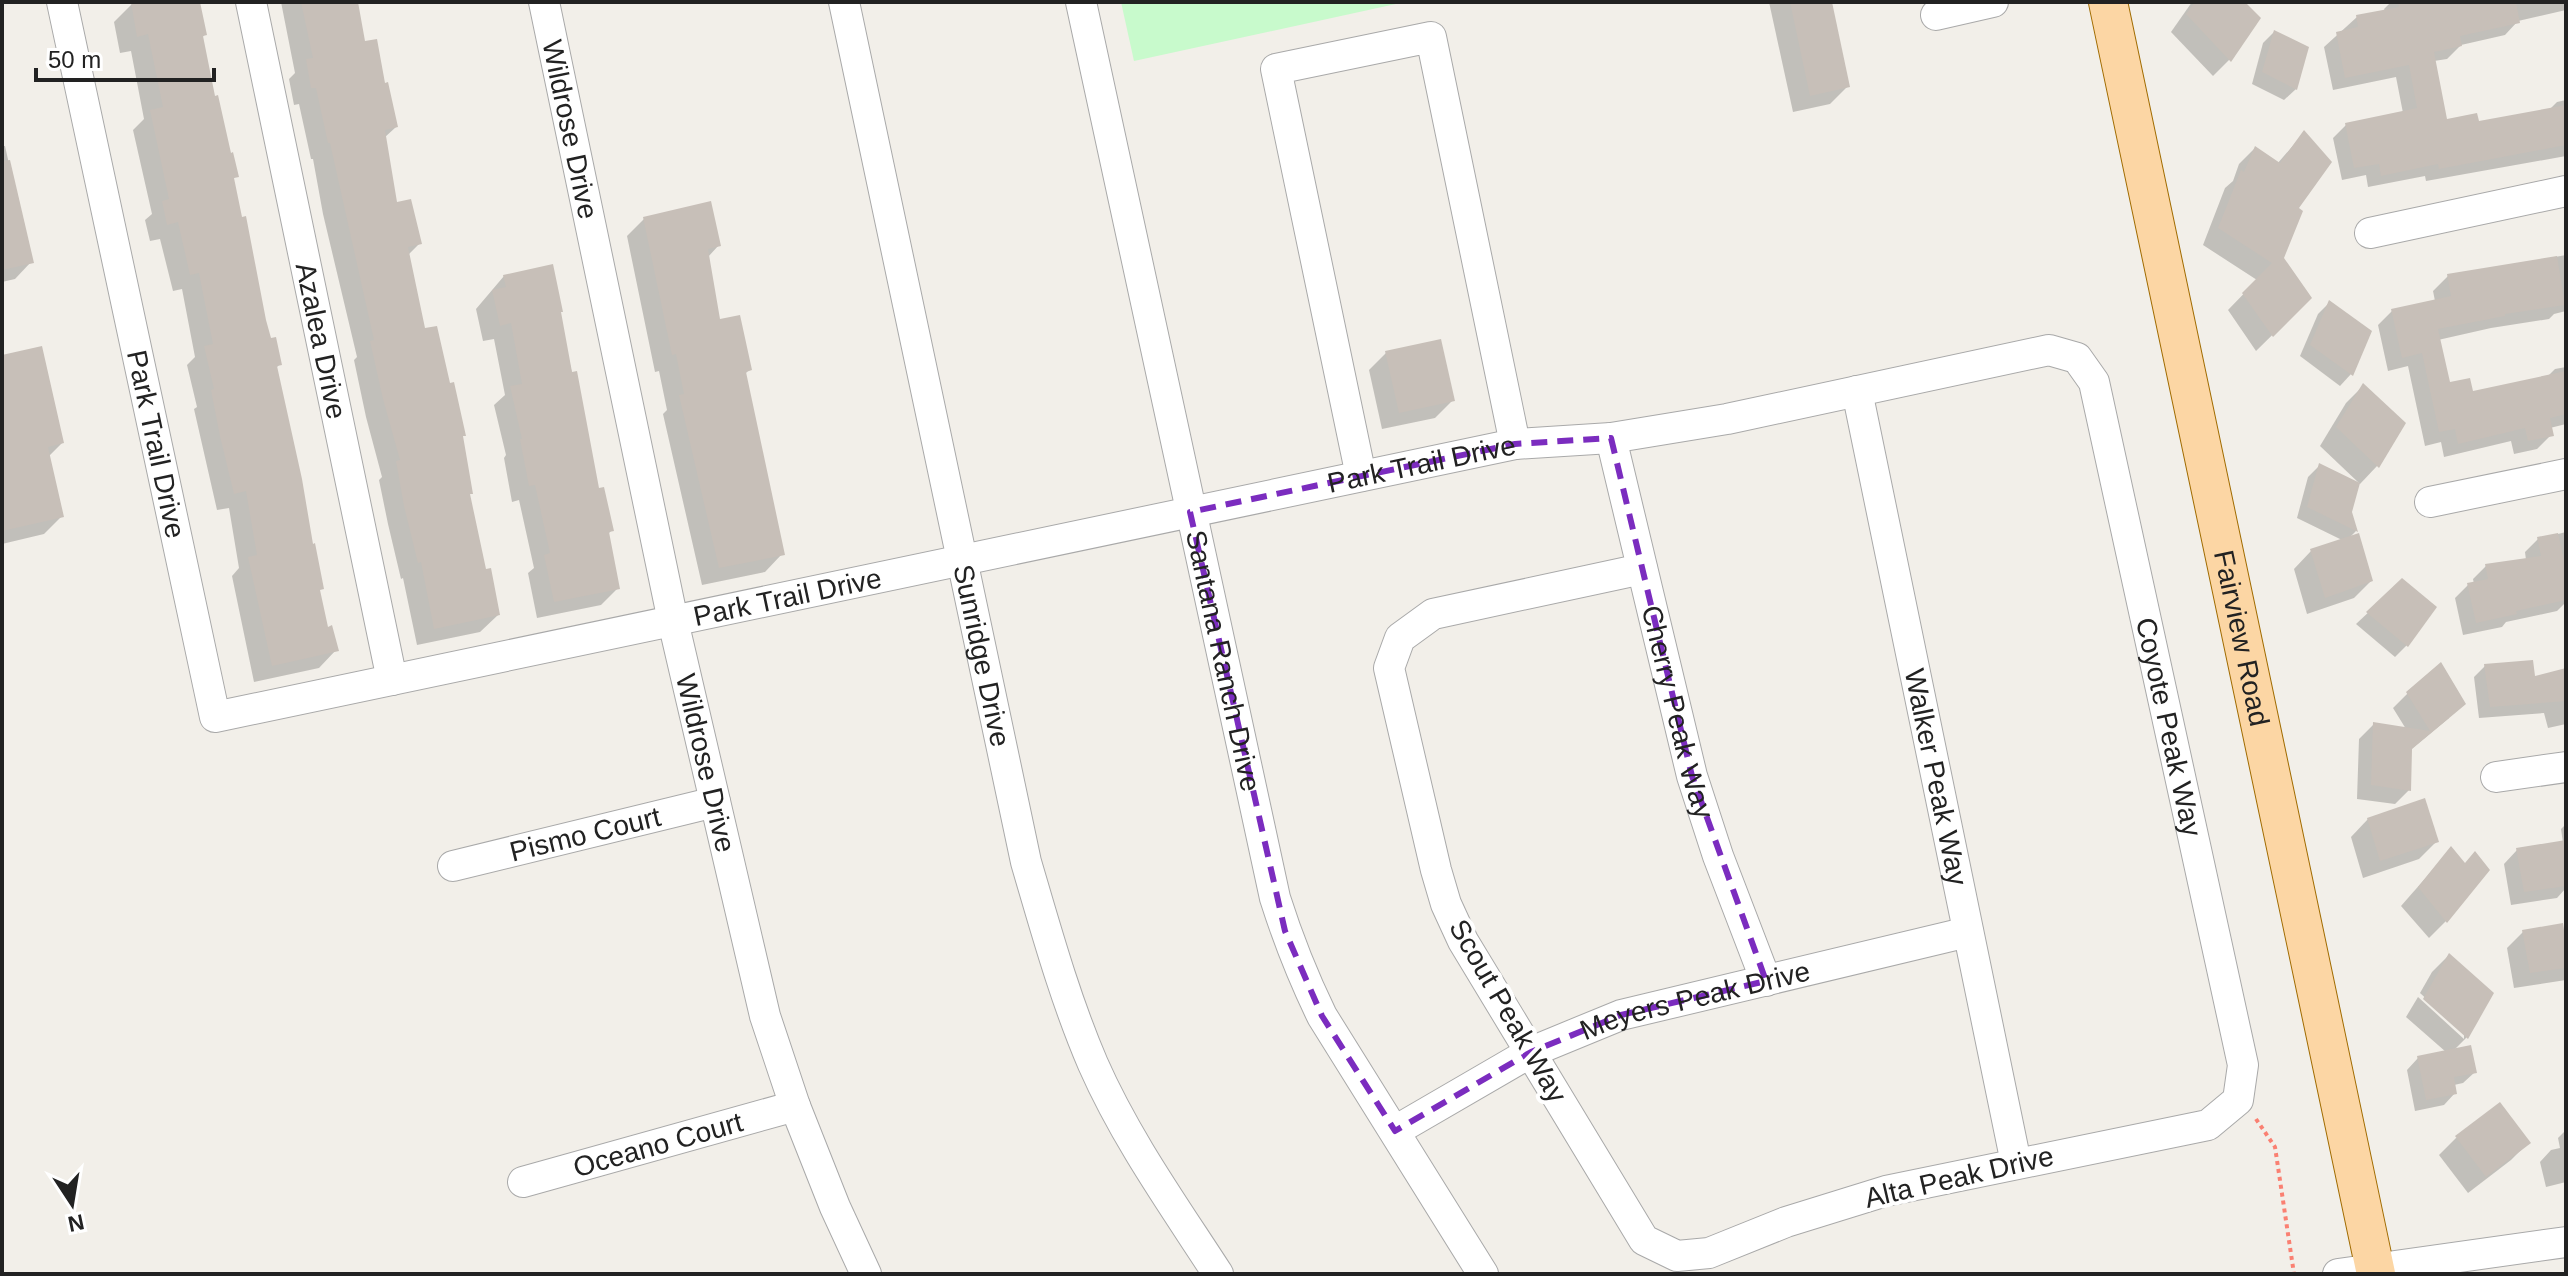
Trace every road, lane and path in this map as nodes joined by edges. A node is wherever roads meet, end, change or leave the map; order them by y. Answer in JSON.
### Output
{"nodes":[{"id":1,"x":62,"y":2,"type":"edge"},
{"id":2,"x":251,"y":2,"type":"edge"},
{"id":3,"x":544,"y":2,"type":"edge"},
{"id":4,"x":844,"y":2,"type":"edge"},
{"id":5,"x":1081,"y":2,"type":"edge"},
{"id":6,"x":1993,"y":2,"type":"edge"},
{"id":7,"x":2108,"y":2,"type":"edge"},
{"id":8,"x":1936,"y":15,"type":"dead end"},
{"id":9,"x":2566,"y":191,"type":"edge"},
{"id":10,"x":2370,"y":233,"type":"dead end"},
{"id":11,"x":2077,"y":358,"type":"joint"},
{"id":12,"x":1857,"y":391,"type":"junction"},
{"id":13,"x":1611,"y":438,"type":"junction"},
{"id":14,"x":1515,"y":444,"type":"junction"},
{"id":15,"x":2566,"y":474,"type":"edge"},
{"id":16,"x":1361,"y":476,"type":"junction"},
{"id":17,"x":2430,"y":502,"type":"dead end"},
{"id":18,"x":1190,"y":512,"type":"junction"},
{"id":19,"x":964,"y":560,"type":"junction"},
{"id":20,"x":1642,"y":569,"type":"junction"},
{"id":21,"x":673,"y":621,"type":"junction"},
{"id":22,"x":392,"y":680,"type":"junction"},
{"id":23,"x":2566,"y":767,"type":"edge"},
{"id":24,"x":2496,"y":777,"type":"dead end"},
{"id":25,"x":715,"y":802,"type":"junction"},
{"id":26,"x":453,"y":866,"type":"dead end"},
{"id":27,"x":1968,"y":932,"type":"junction"},
{"id":28,"x":1766,"y":981,"type":"junction"},
{"id":29,"x":1531,"y":1052,"type":"junction"},
{"id":30,"x":2238,"y":1100,"type":"junction"},
{"id":31,"x":795,"y":1106,"type":"junction"},
{"id":32,"x":1395,"y":1131,"type":"junction"},
{"id":33,"x":2016,"y":1163,"type":"junction"},
{"id":34,"x":523,"y":1182,"type":"dead end"},
{"id":35,"x":2566,"y":1242,"type":"edge"},
{"id":36,"x":1677,"y":1256,"type":"joint"},
{"id":37,"x":2363,"y":1272,"type":"edge"},
{"id":38,"x":866,"y":1274,"type":"edge"},
{"id":39,"x":1218,"y":1274,"type":"edge"},
{"id":40,"x":1483,"y":1274,"type":"edge"},
{"id":41,"x":2294,"y":1274,"type":"edge"}],
"edges":[{"from":1,"to":22,"type":"street","name":"Park Trail Drive"},
{"from":2,"to":22,"type":"street","name":"Azalea Drive"},
{"from":3,"to":21,"type":"street","name":"Wildrose Drive"},
{"from":4,"to":19,"type":"street","name":"Sunridge Drive"},
{"from":5,"to":18,"type":"street","name":"Santana Ranch Drive"},
{"from":6,"to":8,"type":"street"},
{"from":7,"to":37,"type":"main road","name":"Fairview Road"},
{"from":9,"to":10,"type":"street"},
{"from":11,"to":12,"type":"street","name":"Park Trail Drive"},
{"from":11,"to":30,"type":"street","name":"Coyote Peak Way"},
{"from":12,"to":13,"type":"street","name":"Park Trail Drive"},
{"from":12,"to":27,"type":"street","name":"Walker Peak Way"},
{"from":13,"to":14,"type":"street","name":"Park Trail Drive"},
{"from":13,"to":20,"type":"street","name":"Cherry Peak Way"},
{"from":14,"to":16,"type":"street","name":"Park Trail Drive"},
{"from":14,"to":16,"type":"street"},
{"from":15,"to":17,"type":"street"},
{"from":16,"to":18,"type":"street","name":"Park Trail Drive"},
{"from":18,"to":19,"type":"street","name":"Park Trail Drive"},
{"from":18,"to":32,"type":"street","name":"Santana Ranch Drive"},
{"from":19,"to":21,"type":"street","name":"Park Trail Drive"},
{"from":19,"to":39,"type":"street","name":"Sunridge Drive"},
{"from":20,"to":28,"type":"street","name":"Cherry Peak Way"},
{"from":20,"to":29,"type":"street","name":"Scout Peak Way"},
{"from":21,"to":22,"type":"street","name":"Park Trail Drive"},
{"from":21,"to":25,"type":"street","name":"Wildrose Drive"},
{"from":23,"to":24,"type":"street"},
{"from":25,"to":26,"type":"street","name":"Pismo Court"},
{"from":25,"to":31,"type":"street","name":"Wildrose Drive"},
{"from":27,"to":28,"type":"street","name":"Meyers Peak Drive"},
{"from":27,"to":33,"type":"street","name":"Walker Peak Way"},
{"from":28,"to":29,"type":"street","name":"Meyers Peak Drive"},
{"from":29,"to":32,"type":"street","name":"Meyers Peak Drive"},
{"from":29,"to":36,"type":"street","name":"Scout Peak Way"},
{"from":30,"to":33,"type":"street","name":"Alta Peak Drive"},
{"from":30,"to":41,"type":"path"},
{"from":31,"to":34,"type":"street","name":"Oceano Court"},
{"from":31,"to":38,"type":"street","name":"Wildrose Drive"},
{"from":32,"to":40,"type":"street","name":"Santana Ranch Drive"},
{"from":33,"to":36,"type":"street","name":"Alta Peak Drive"},
{"from":35,"to":37,"type":"street"}]}
